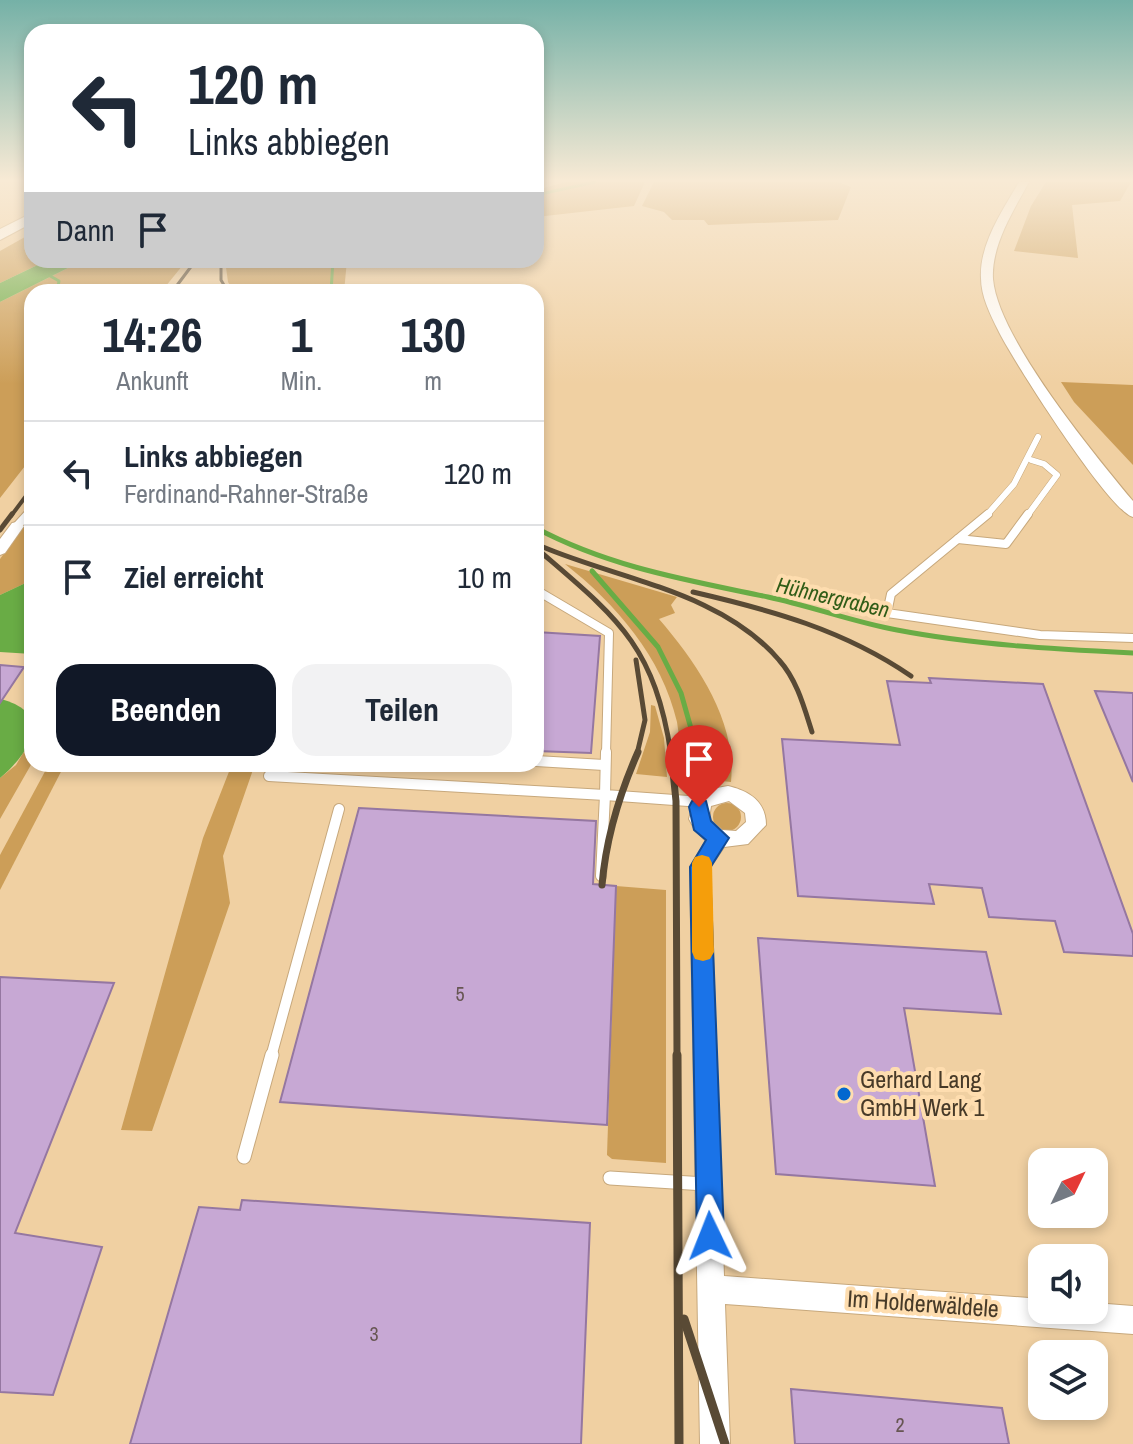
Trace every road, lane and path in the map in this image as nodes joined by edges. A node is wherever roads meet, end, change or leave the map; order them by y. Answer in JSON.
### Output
{"nodes":[{"id":1,"x":993,"y":249,"type":"edge"},
{"id":2,"x":1038,"y":437,"type":"dead end"},
{"id":3,"x":1031,"y":460,"type":"junction"},
{"id":4,"x":1133,"y":512,"type":"edge"},
{"id":5,"x":24,"y":518,"type":"edge"},
{"id":6,"x":17,"y":526,"type":"joint"},
{"id":7,"x":958,"y":539,"type":"junction"},
{"id":8,"x":0,"y":550,"type":"edge"},
{"id":9,"x":544,"y":595,"type":"edge"},
{"id":10,"x":1133,"y":638,"type":"edge"},
{"id":11,"x":544,"y":761,"type":"edge"},
{"id":12,"x":604,"y":765,"type":"junction"},
{"id":13,"x":269,"y":776,"type":"dead end"},
{"id":14,"x":605,"y":795,"type":"junction"},
{"id":15,"x":702,"y":802,"type":"junction"},
{"id":16,"x":339,"y":809,"type":"dead end"},
{"id":17,"x":719,"y":838,"type":"junction"},
{"id":18,"x":601,"y":876,"type":"dead end"},
{"id":19,"x":244,"y":1157,"type":"dead end"},
{"id":20,"x":610,"y":1178,"type":"dead end"},
{"id":21,"x":709,"y":1184,"type":"junction"},
{"id":22,"x":712,"y":1289,"type":"junction"},
{"id":23,"x":1133,"y":1320,"type":"edge"},
{"id":24,"x":715,"y":1444,"type":"edge"}],
"edges":[{"from":1,"to":4,"type":"street"},
{"from":2,"to":3,"type":"lane"},
{"from":3,"to":7,"type":"lane"},
{"from":3,"to":7,"type":"lane"},
{"from":5,"to":6,"type":"lane"},
{"from":6,"to":8,"type":"street"},
{"from":7,"to":10,"type":"lane"},
{"from":9,"to":12,"type":"lane"},
{"from":11,"to":12,"type":"lane"},
{"from":12,"to":14,"type":"lane"},
{"from":13,"to":14,"type":"lane"},
{"from":14,"to":15,"type":"lane"},
{"from":14,"to":18,"type":"lane"},
{"from":15,"to":17,"type":"street"},
{"from":15,"to":17,"type":"street"},
{"from":16,"to":19,"type":"lane"},
{"from":17,"to":21,"type":"street"},
{"from":20,"to":21,"type":"lane"},
{"from":21,"to":22,"type":"street"},
{"from":22,"to":23,"type":"street","name":"Im Holderwäldele"},
{"from":22,"to":24,"type":"street"}]}
